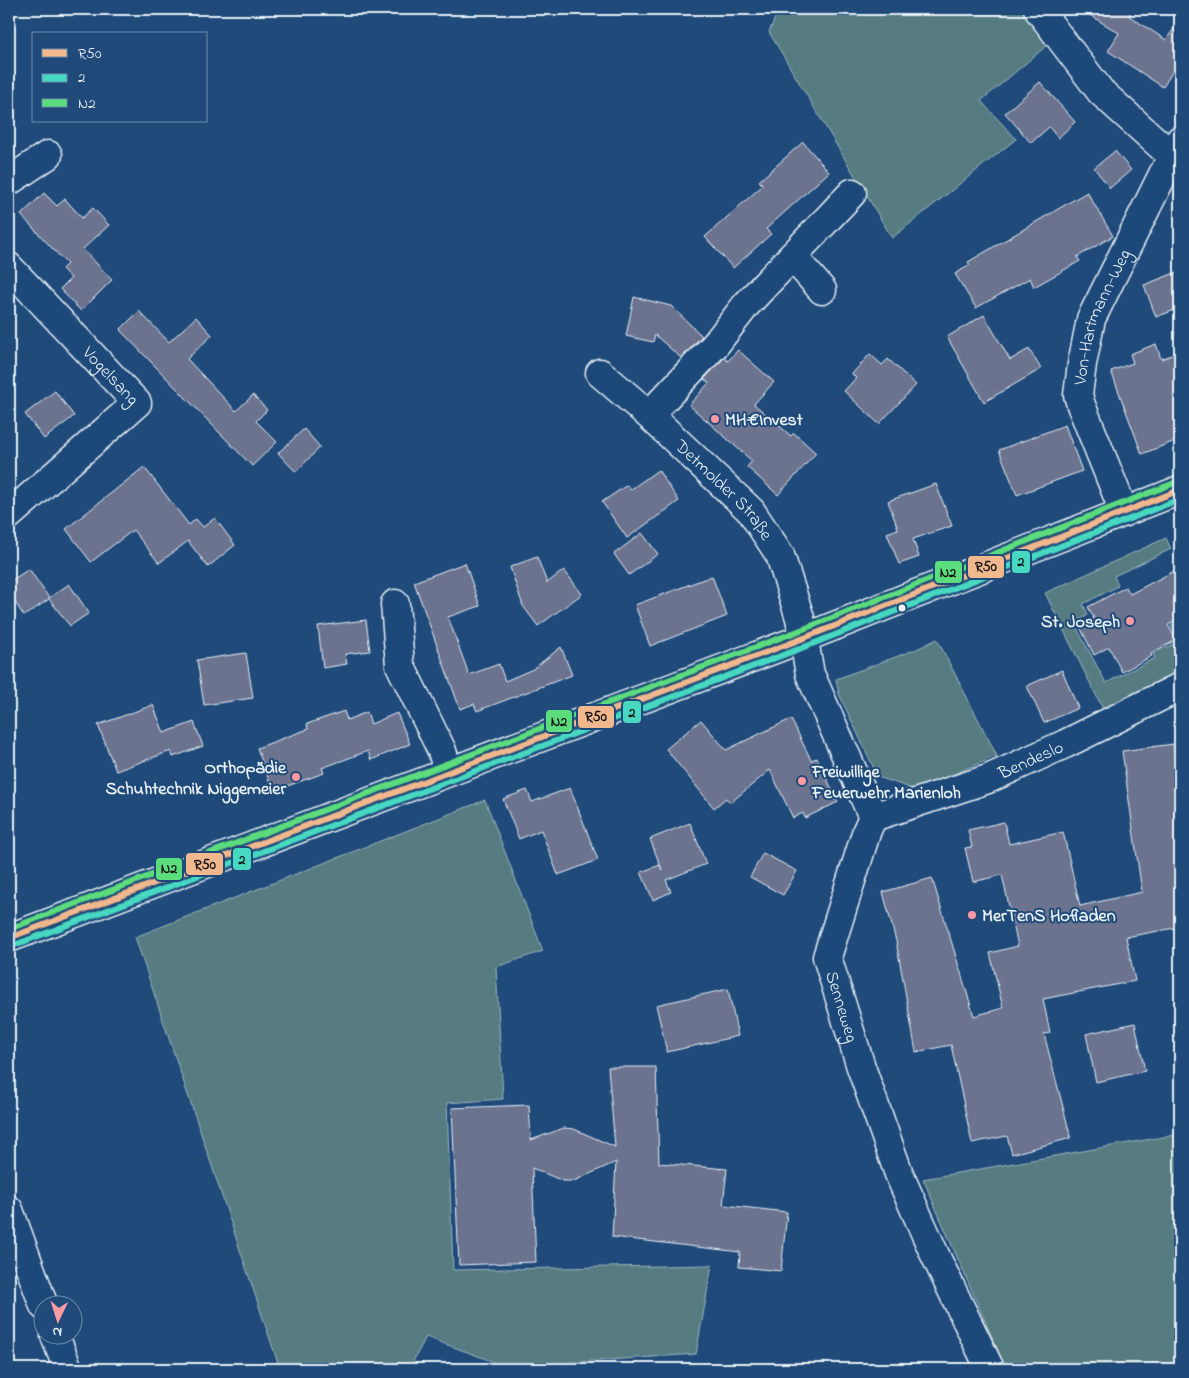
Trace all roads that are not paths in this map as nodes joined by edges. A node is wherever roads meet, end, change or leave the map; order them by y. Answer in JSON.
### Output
{"nodes":[{"id":1,"x":1038,"y":9,"type":"edge"},
{"id":2,"x":1176,"y":148,"type":"edge"},
{"id":3,"x":48,"y":154,"type":"dead end"},
{"id":4,"x":9,"y":181,"type":"edge"},
{"id":5,"x":852,"y":193,"type":"dead end"},
{"id":6,"x":792,"y":256,"type":"junction"},
{"id":7,"x":9,"y":267,"type":"edge"},
{"id":8,"x":822,"y":290,"type":"dead end"},
{"id":9,"x":600,"y":372,"type":"dead end"},
{"id":10,"x":649,"y":415,"type":"junction"},
{"id":11,"x":1180,"y":490,"type":"edge"},
{"id":12,"x":1124,"y":512,"type":"junction"},
{"id":13,"x":9,"y":515,"type":"edge"},
{"id":14,"x":394,"y":604,"type":"dead end"},
{"id":15,"x":804,"y":638,"type":"junction"},
{"id":16,"x":1180,"y":688,"type":"edge"},
{"id":17,"x":448,"y":771,"type":"junction"},
{"id":18,"x":873,"y":817,"type":"junction"},
{"id":19,"x":9,"y":938,"type":"edge"},
{"id":20,"x":9,"y":1210,"type":"edge"},
{"id":21,"x":40,"y":1296,"type":"edge"},
{"id":22,"x":59,"y":1346,"type":"edge"},
{"id":23,"x":68,"y":1369,"type":"edge"},
{"id":24,"x":990,"y":1369,"type":"edge"}],
"edges":[{"from":1,"to":2,"type":"street","name":"Von-Hartmann-Weg"},
{"from":2,"to":12,"type":"street","name":"Von-Hartmann-Weg"},
{"from":3,"to":4,"type":"street"},
{"from":5,"to":6,"type":"street"},
{"from":6,"to":8,"type":"street"},
{"from":6,"to":10,"type":"street"},
{"from":7,"to":13,"type":"street","name":"Vogelsang"},
{"from":9,"to":10,"type":"street","name":"Detmolder Straße"},
{"from":10,"to":15,"type":"street","name":"Detmolder Straße"},
{"from":11,"to":12,"type":"street"},
{"from":12,"to":15,"type":"street"},
{"from":14,"to":17,"type":"street"},
{"from":15,"to":17,"type":"street"},
{"from":15,"to":18,"type":"street"},
{"from":16,"to":18,"type":"street","name":"Bendeslo"},
{"from":17,"to":19,"type":"street"},
{"from":18,"to":24,"type":"street","name":"Senneweg"},
{"from":20,"to":21,"type":"street"},
{"from":22,"to":23,"type":"street"}]}
